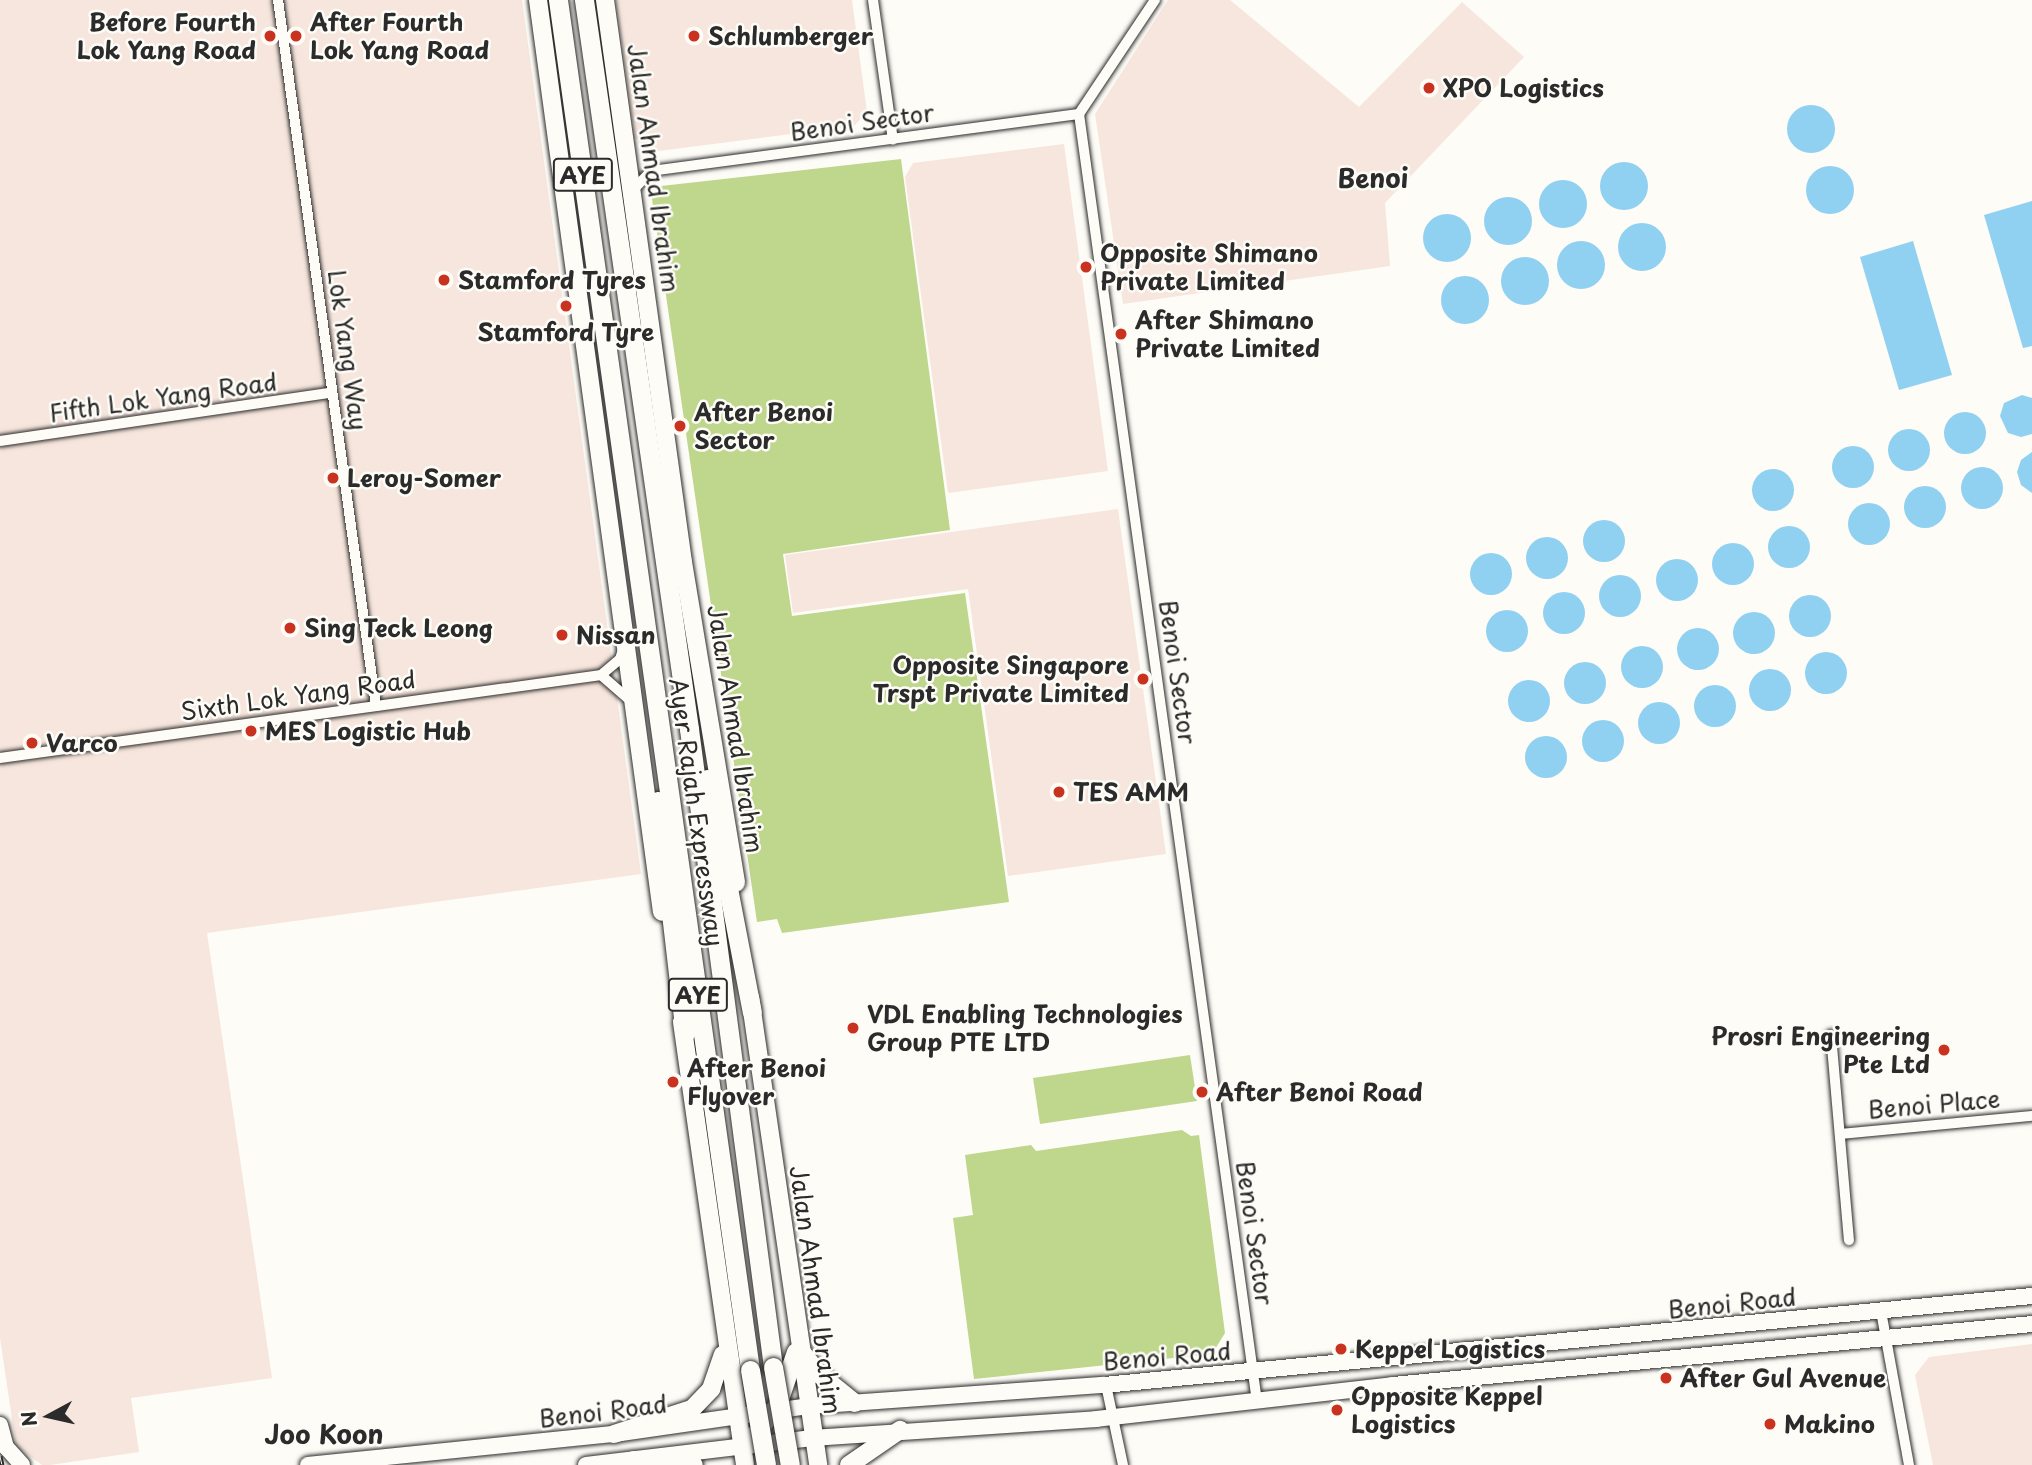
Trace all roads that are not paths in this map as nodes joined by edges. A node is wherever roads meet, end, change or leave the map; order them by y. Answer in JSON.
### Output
{"nodes":[{"id":1,"x":278,"y":0,"type":"edge"},
{"id":2,"x":538,"y":0,"type":"edge"},
{"id":3,"x":558,"y":0,"type":"edge"},
{"id":4,"x":584,"y":0,"type":"edge"},
{"id":5,"x":605,"y":0,"type":"edge"},
{"id":6,"x":873,"y":0,"type":"edge"},
{"id":7,"x":1155,"y":0,"type":"edge"},
{"id":8,"x":1079,"y":114,"type":"junction"},
{"id":9,"x":893,"y":140,"type":"junction"},
{"id":10,"x":627,"y":157,"type":"junction"},
{"id":11,"x":651,"y":171,"type":"junction"},
{"id":12,"x":632,"y":191,"type":"junction"},
{"id":13,"x":331,"y":393,"type":"junction"},
{"id":14,"x":0,"y":442,"type":"edge"},
{"id":15,"x":645,"y":619,"type":"junction"},
{"id":16,"x":626,"y":638,"type":"junction"},
{"id":17,"x":601,"y":675,"type":"junction"},
{"id":18,"x":376,"y":705,"type":"junction"},
{"id":19,"x":634,"y":706,"type":"junction"},
{"id":20,"x":689,"y":729,"type":"junction"},
{"id":21,"x":0,"y":758,"type":"edge"},
{"id":22,"x":752,"y":1012,"type":"junction"},
{"id":23,"x":685,"y":1032,"type":"junction"},
{"id":24,"x":1831,"y":1035,"type":"dead end"},
{"id":25,"x":2032,"y":1116,"type":"edge"},
{"id":26,"x":1840,"y":1134,"type":"junction"},
{"id":27,"x":1849,"y":1240,"type":"dead end"},
{"id":28,"x":2032,"y":1296,"type":"edge"},
{"id":29,"x":1881,"y":1311,"type":"junction"},
{"id":30,"x":2032,"y":1324,"type":"edge"},
{"id":31,"x":1884,"y":1338,"type":"junction"},
{"id":32,"x":725,"y":1341,"type":"junction"},
{"id":33,"x":798,"y":1345,"type":"junction"},
{"id":34,"x":729,"y":1366,"type":"junction"},
{"id":35,"x":1253,"y":1371,"type":"junction"},
{"id":36,"x":1106,"y":1385,"type":"junction"},
{"id":37,"x":1257,"y":1402,"type":"junction"},
{"id":38,"x":855,"y":1403,"type":"junction"},
{"id":39,"x":808,"y":1406,"type":"junction"},
{"id":40,"x":1113,"y":1417,"type":"junction"},
{"id":41,"x":0,"y":1426,"type":"edge"},
{"id":42,"x":764,"y":1430,"type":"edge"},
{"id":43,"x":900,"y":1430,"type":"junction"},
{"id":44,"x":614,"y":1434,"type":"junction"},
{"id":45,"x":812,"y":1438,"type":"junction"},
{"id":46,"x":634,"y":1460,"type":"junction"},
{"id":47,"x":7,"y":1465,"type":"edge"},
{"id":48,"x":22,"y":1465,"type":"edge"},
{"id":49,"x":308,"y":1465,"type":"edge"},
{"id":50,"x":586,"y":1465,"type":"edge"},
{"id":51,"x":694,"y":1465,"type":"edge"},
{"id":52,"x":756,"y":1465,"type":"edge"},
{"id":53,"x":766,"y":1465,"type":"edge"},
{"id":54,"x":790,"y":1465,"type":"edge"},
{"id":55,"x":799,"y":1465,"type":"edge"},
{"id":56,"x":818,"y":1465,"type":"edge"},
{"id":57,"x":849,"y":1465,"type":"edge"},
{"id":58,"x":1123,"y":1465,"type":"edge"},
{"id":59,"x":1909,"y":1465,"type":"edge"}],
"edges":[{"from":1,"to":13,"type":"street","name":"Lok Yang Way"},
{"from":2,"to":16,"type":"main road"},
{"from":3,"to":15,"type":"highway","name":"Ayer Rajah Expressway","number":"AYE"},
{"from":4,"to":20,"type":"highway","name":"Ayer Rajah Expressway","number":"AYE"},
{"from":5,"to":10,"type":"main road","name":"Jalan Ahmad Ibrahim"},
{"from":6,"to":9,"type":"street"},
{"from":7,"to":8,"type":"street"},
{"from":8,"to":9,"type":"street","name":"Benoi Sector"},
{"from":8,"to":35,"type":"street","name":"Benoi Sector"},
{"from":9,"to":11,"type":"street","name":"Benoi Sector"},
{"from":10,"to":11,"type":"street"},
{"from":10,"to":12,"type":"main road","name":"Jalan Ahmad Ibrahim"},
{"from":11,"to":12,"type":"street"},
{"from":12,"to":22,"type":"main road","name":"Jalan Ahmad Ibrahim"},
{"from":13,"to":14,"type":"street","name":"Fifth Lok Yang Road"},
{"from":13,"to":18,"type":"street","name":"Lok Yang Way"},
{"from":15,"to":23,"type":"highway"},
{"from":15,"to":53,"type":"highway","name":"Ayer Rajah Expressway","number":"AYE","bridge":true},
{"from":16,"to":17,"type":"street"},
{"from":16,"to":19,"type":"main road"},
{"from":17,"to":18,"type":"street","name":"Sixth Lok Yang Road"},
{"from":17,"to":19,"type":"street"},
{"from":18,"to":21,"type":"street","name":"Sixth Lok Yang Road"},
{"from":19,"to":23,"type":"main road"},
{"from":20,"to":22,"type":"highway"},
{"from":20,"to":54,"type":"highway","name":"Ayer Rajah Expressway","number":"AYE","bridge":true},
{"from":22,"to":33,"type":"main road","name":"Jalan Ahmad Ibrahim"},
{"from":23,"to":32,"type":"main road"},
{"from":24,"to":26,"type":"street","name":"Benoi Place"},
{"from":25,"to":26,"type":"street","name":"Benoi Place"},
{"from":26,"to":27,"type":"street","name":"Benoi Place"},
{"from":28,"to":29,"type":"main road","name":"Benoi Road"},
{"from":29,"to":31,"type":"street"},
{"from":29,"to":35,"type":"main road","name":"Benoi Road"},
{"from":30,"to":31,"type":"main road","name":"Benoi Road"},
{"from":31,"to":37,"type":"main road","name":"Benoi Road"},
{"from":31,"to":59,"type":"street"},
{"from":32,"to":34,"type":"main road"},
{"from":32,"to":44,"type":"main road"},
{"from":33,"to":38,"type":"main road"},
{"from":33,"to":39,"type":"main road","name":"Jalan Ahmad Ibrahim"},
{"from":33,"to":42,"type":"main road"},
{"from":34,"to":42,"type":"main road"},
{"from":34,"to":42,"type":"main road"},
{"from":35,"to":36,"type":"main road","name":"Benoi Road"},
{"from":35,"to":37,"type":"street","name":"Benoi Sector"},
{"from":36,"to":38,"type":"main road","name":"Benoi Road"},
{"from":36,"to":40,"type":"street"},
{"from":37,"to":40,"type":"main road","name":"Benoi Road"},
{"from":38,"to":39,"type":"main road","name":"Benoi Road"},
{"from":39,"to":42,"type":"main road","name":"Benoi Road"},
{"from":39,"to":45,"type":"main road","name":"Jalan Ahmad Ibrahim"},
{"from":40,"to":43,"type":"main road","name":"Benoi Road"},
{"from":40,"to":58,"type":"street"},
{"from":41,"to":47,"type":"main road"},
{"from":41,"to":48,"type":"main road"},
{"from":42,"to":44,"type":"main road","name":"Benoi Road"},
{"from":42,"to":45,"type":"main road","name":"Benoi Road"},
{"from":42,"to":46,"type":"main road","name":"Benoi Road"},
{"from":42,"to":52,"type":"main road"},
{"from":42,"to":55,"type":"main road"},
{"from":43,"to":45,"type":"main road","name":"Benoi Road"},
{"from":43,"to":57,"type":"main road"},
{"from":44,"to":49,"type":"main road","name":"Benoi Road"},
{"from":45,"to":56,"type":"main road","name":"Jalan Ahmad Ibrahim"},
{"from":46,"to":50,"type":"main road","name":"Benoi Road"},
{"from":46,"to":51,"type":"main road"}]}
